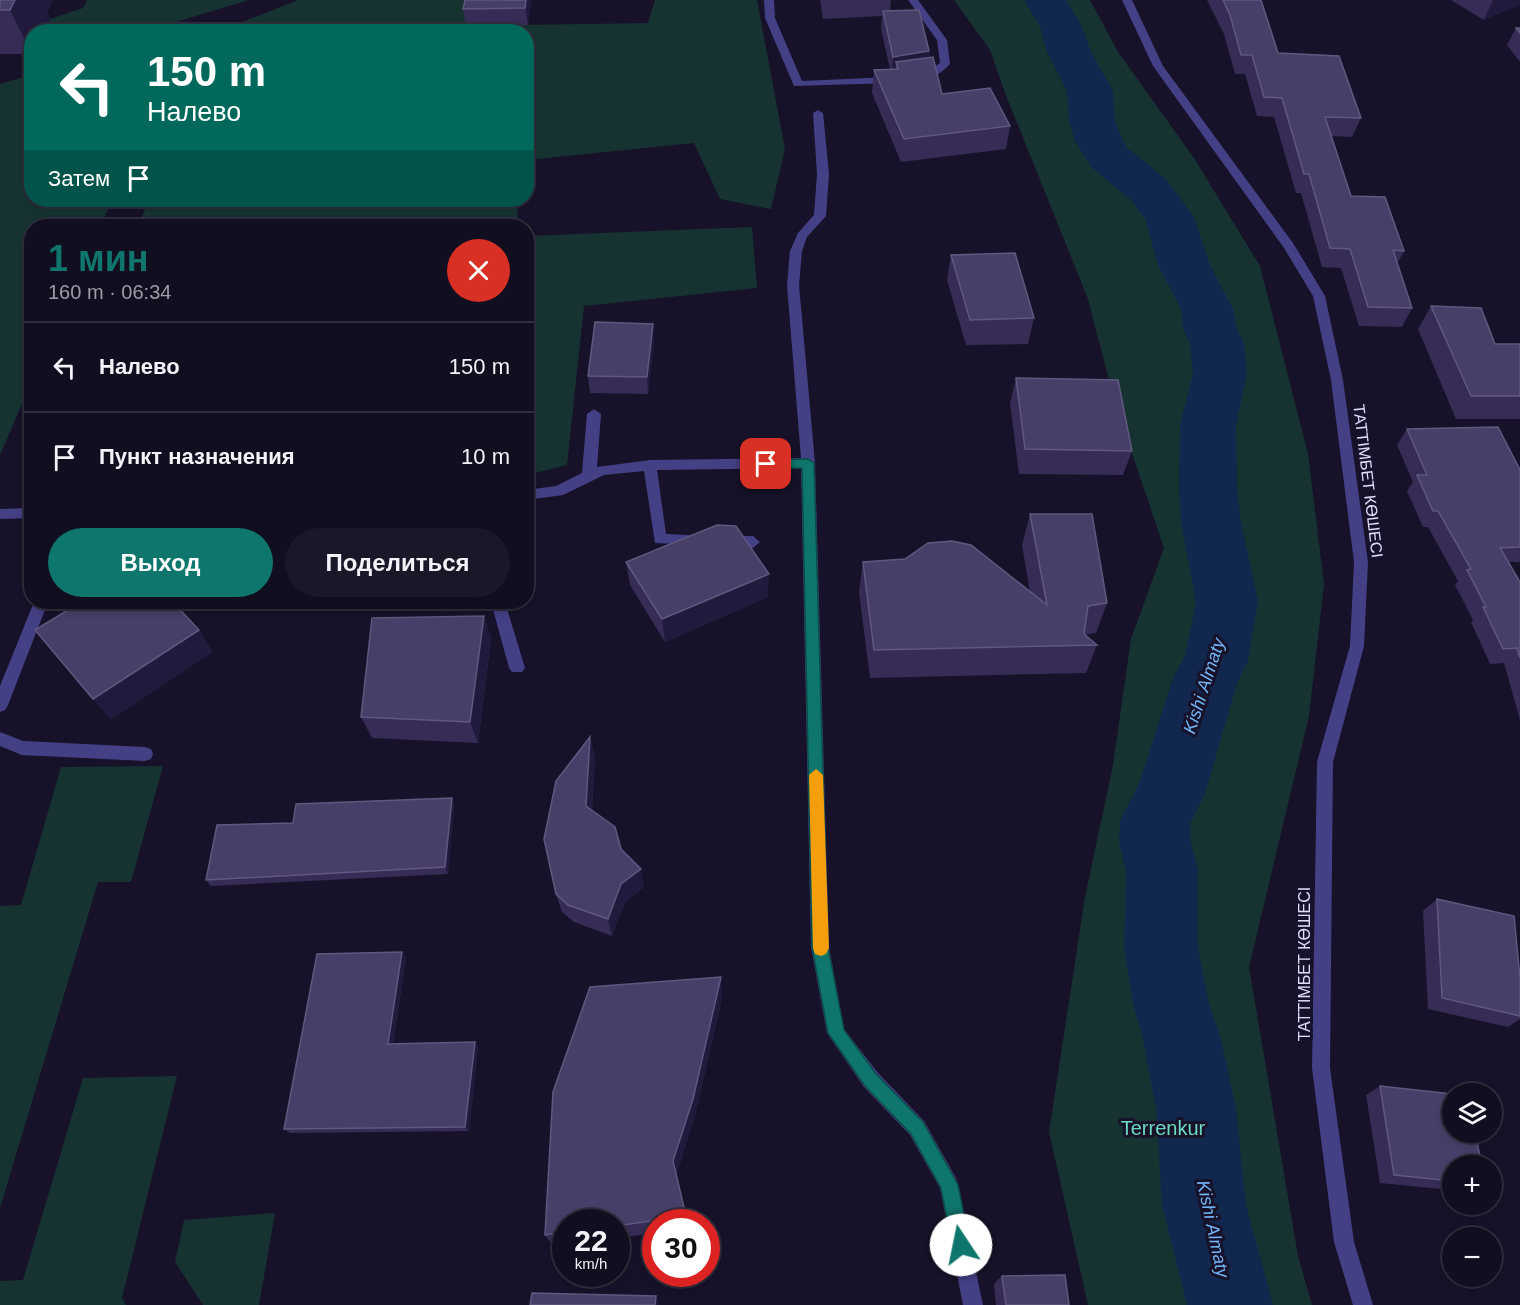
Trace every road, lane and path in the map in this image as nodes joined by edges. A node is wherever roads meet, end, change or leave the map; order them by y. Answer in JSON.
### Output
{"nodes":[{"id":1,"x":769,"y":0,"type":"edge"},
{"id":2,"x":913,"y":0,"type":"edge"},
{"id":3,"x":1127,"y":0,"type":"edge"},
{"id":4,"x":818,"y":114,"type":"dead end"},
{"id":5,"x":594,"y":414,"type":"dead end"},
{"id":6,"x":808,"y":463,"type":"junction"},
{"id":7,"x":651,"y":465,"type":"junction"},
{"id":8,"x":589,"y":476,"type":"junction"},
{"id":9,"x":534,"y":494,"type":"edge"},
{"id":10,"x":24,"y":513,"type":"edge"},
{"id":11,"x":0,"y":514,"type":"edge"},
{"id":12,"x":753,"y":542,"type":"dead end"},
{"id":13,"x":38,"y":609,"type":"edge"},
{"id":14,"x":500,"y":609,"type":"edge"},
{"id":15,"x":517,"y":668,"type":"dead end"},
{"id":16,"x":0,"y":705,"type":"edge"},
{"id":17,"x":0,"y":739,"type":"edge"},
{"id":18,"x":146,"y":754,"type":"dead end"},
{"id":19,"x":973,"y":1305,"type":"edge"},
{"id":20,"x":1363,"y":1305,"type":"edge"}],
"edges":[{"from":1,"to":2,"type":"street"},
{"from":3,"to":20,"type":"street","name":"ТАТТІМБЕТ КӨШЕСІ"},
{"from":4,"to":6,"type":"street"},
{"from":5,"to":8,"type":"street"},
{"from":6,"to":7,"type":"street"},
{"from":6,"to":19,"type":"street"},
{"from":7,"to":8,"type":"street"},
{"from":7,"to":12,"type":"street"},
{"from":8,"to":9,"type":"street"},
{"from":10,"to":11,"type":"street"},
{"from":13,"to":16,"type":"street"},
{"from":14,"to":15,"type":"street"},
{"from":17,"to":18,"type":"street"}]}
